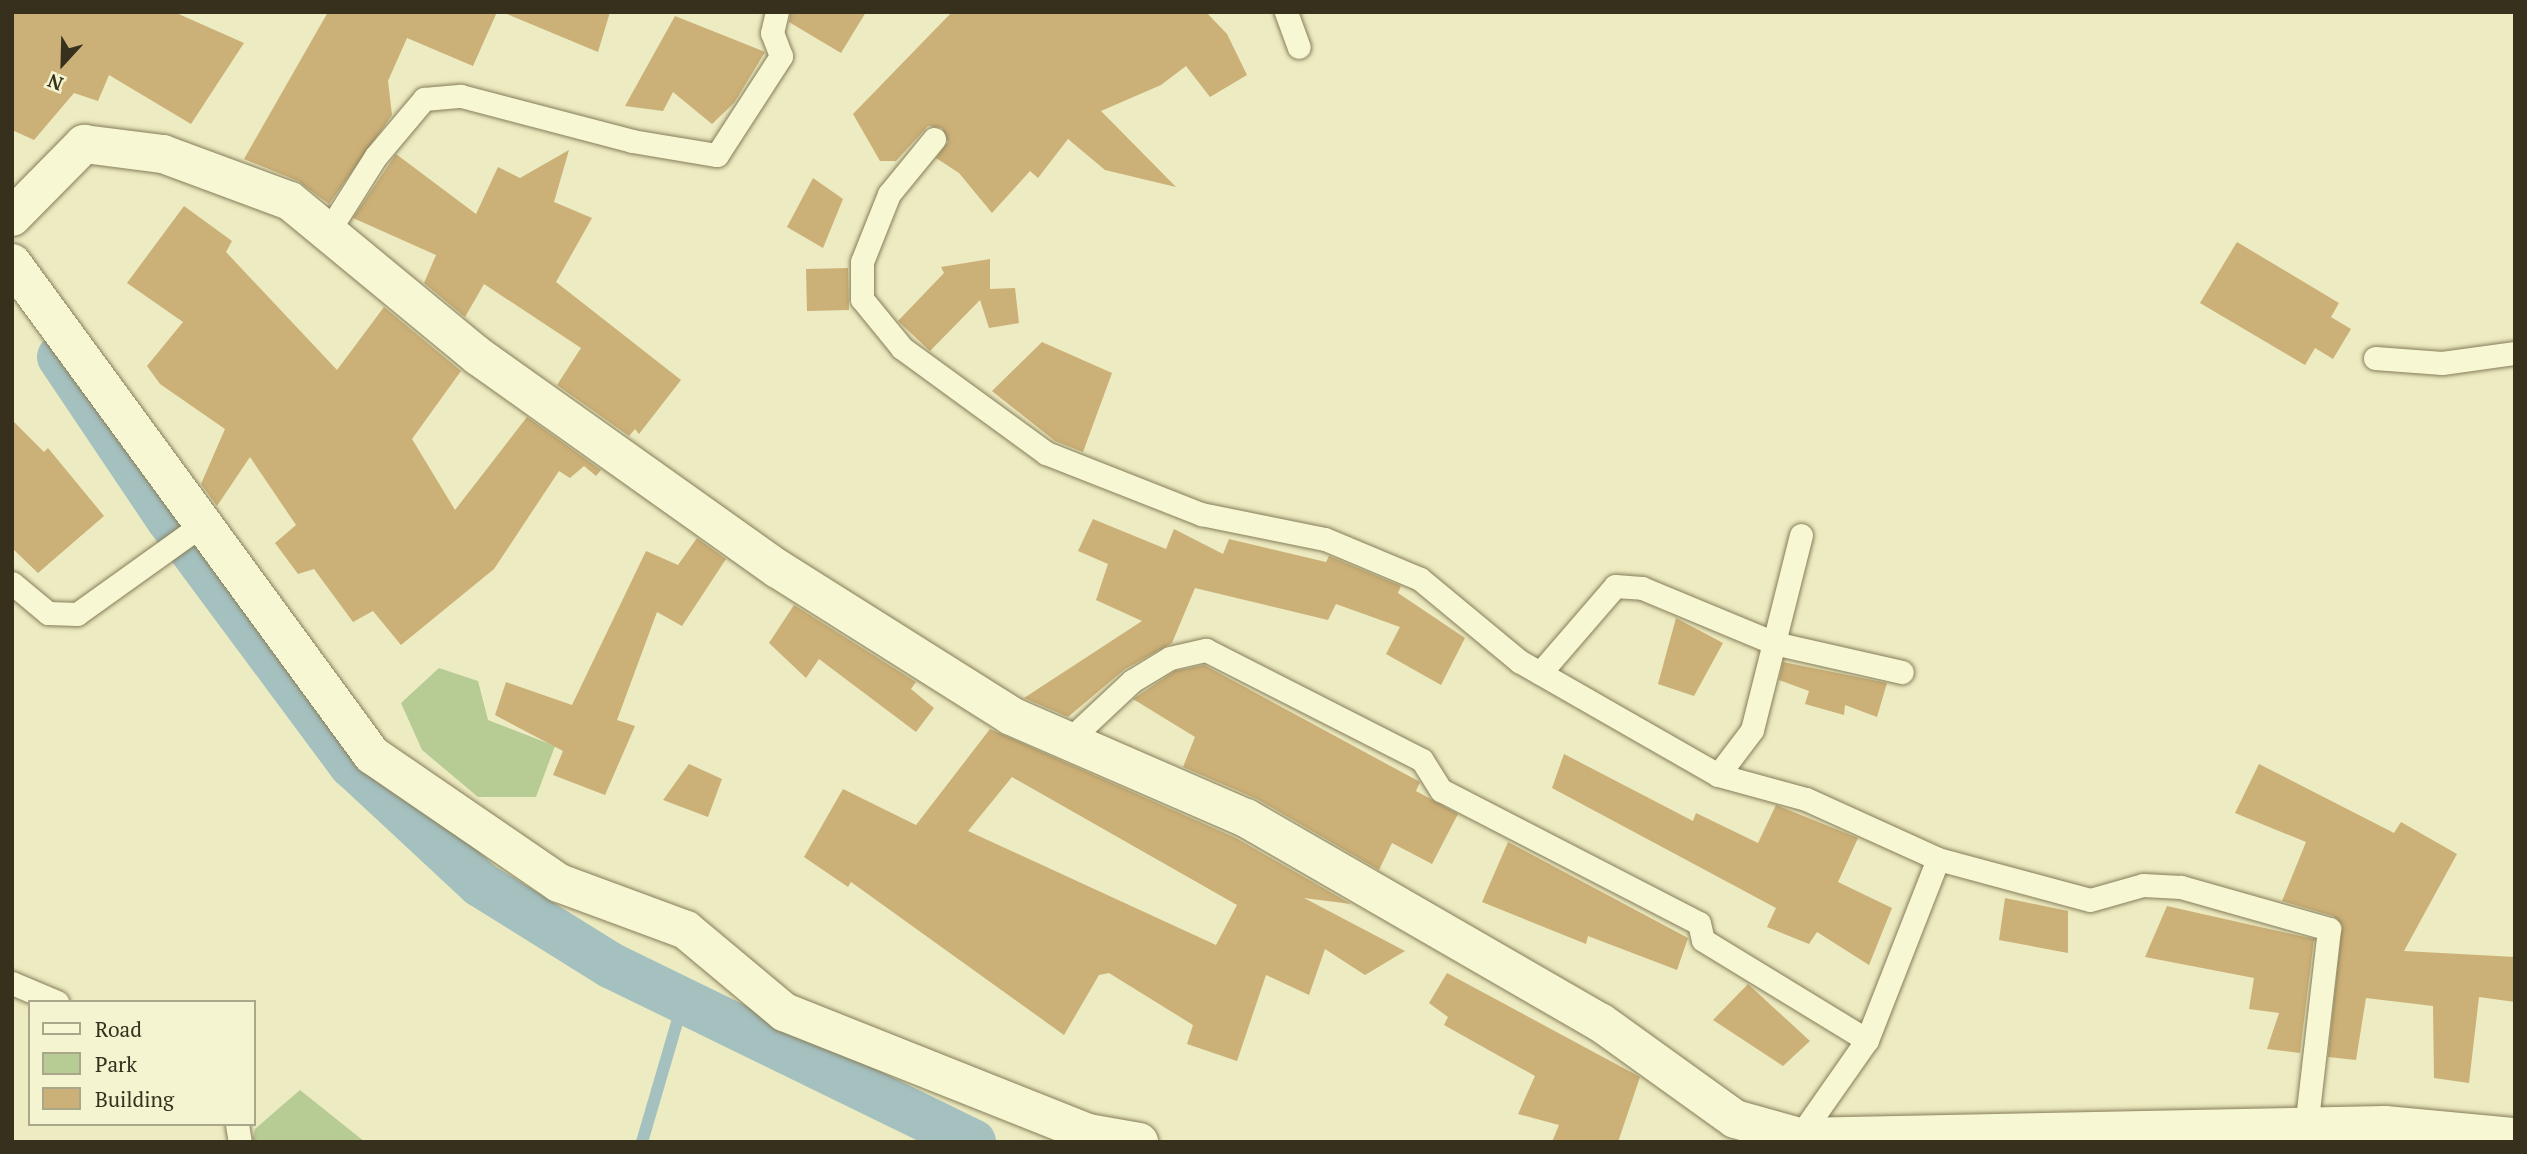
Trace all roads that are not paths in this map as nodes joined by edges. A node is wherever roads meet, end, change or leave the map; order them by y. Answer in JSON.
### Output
{"nodes":[{"id":1,"x":777,"y":12,"type":"edge"},
{"id":2,"x":1286,"y":12,"type":"edge"},
{"id":3,"x":1299,"y":47,"type":"dead end"},
{"id":4,"x":934,"y":139,"type":"dead end"},
{"id":5,"x":12,"y":217,"type":"edge"},
{"id":6,"x":329,"y":230,"type":"junction"},
{"id":7,"x":12,"y":263,"type":"edge"},
{"id":8,"x":2515,"y":353,"type":"edge"},
{"id":9,"x":2375,"y":358,"type":"dead end"},
{"id":10,"x":200,"y":526,"type":"junction"},
{"id":11,"x":1801,"y":535,"type":"dead end"},
{"id":12,"x":12,"y":583,"type":"edge"},
{"id":13,"x":1773,"y":643,"type":"junction"},
{"id":14,"x":1902,"y":672,"type":"dead end"},
{"id":15,"x":1540,"y":673,"type":"junction"},
{"id":16,"x":1068,"y":741,"type":"junction"},
{"id":17,"x":1718,"y":775,"type":"junction"},
{"id":18,"x":1938,"y":859,"type":"junction"},
{"id":19,"x":12,"y":983,"type":"edge"},
{"id":20,"x":52,"y":1000,"type":"edge"},
{"id":21,"x":1867,"y":1040,"type":"junction"},
{"id":22,"x":2306,"y":1127,"type":"junction"},
{"id":23,"x":2515,"y":1137,"type":"edge"},
{"id":24,"x":1797,"y":1139,"type":"edge"},
{"id":25,"x":1139,"y":1142,"type":"edge"}],
"edges":[{"from":1,"to":6,"type":"lane"},
{"from":2,"to":3,"type":"lane"},
{"from":4,"to":15,"type":"lane"},
{"from":5,"to":6,"type":"street"},
{"from":6,"to":16,"type":"street"},
{"from":7,"to":10,"type":"street"},
{"from":8,"to":9,"type":"lane"},
{"from":10,"to":12,"type":"lane"},
{"from":10,"to":25,"type":"street"},
{"from":11,"to":13,"type":"lane"},
{"from":13,"to":14,"type":"lane"},
{"from":13,"to":15,"type":"lane"},
{"from":13,"to":17,"type":"lane"},
{"from":15,"to":17,"type":"lane"},
{"from":16,"to":21,"type":"lane"},
{"from":16,"to":24,"type":"street"},
{"from":17,"to":18,"type":"lane"},
{"from":18,"to":21,"type":"lane"},
{"from":18,"to":22,"type":"lane"},
{"from":19,"to":20,"type":"lane"},
{"from":21,"to":24,"type":"lane"},
{"from":22,"to":23,"type":"street"},
{"from":22,"to":24,"type":"street"}]}
